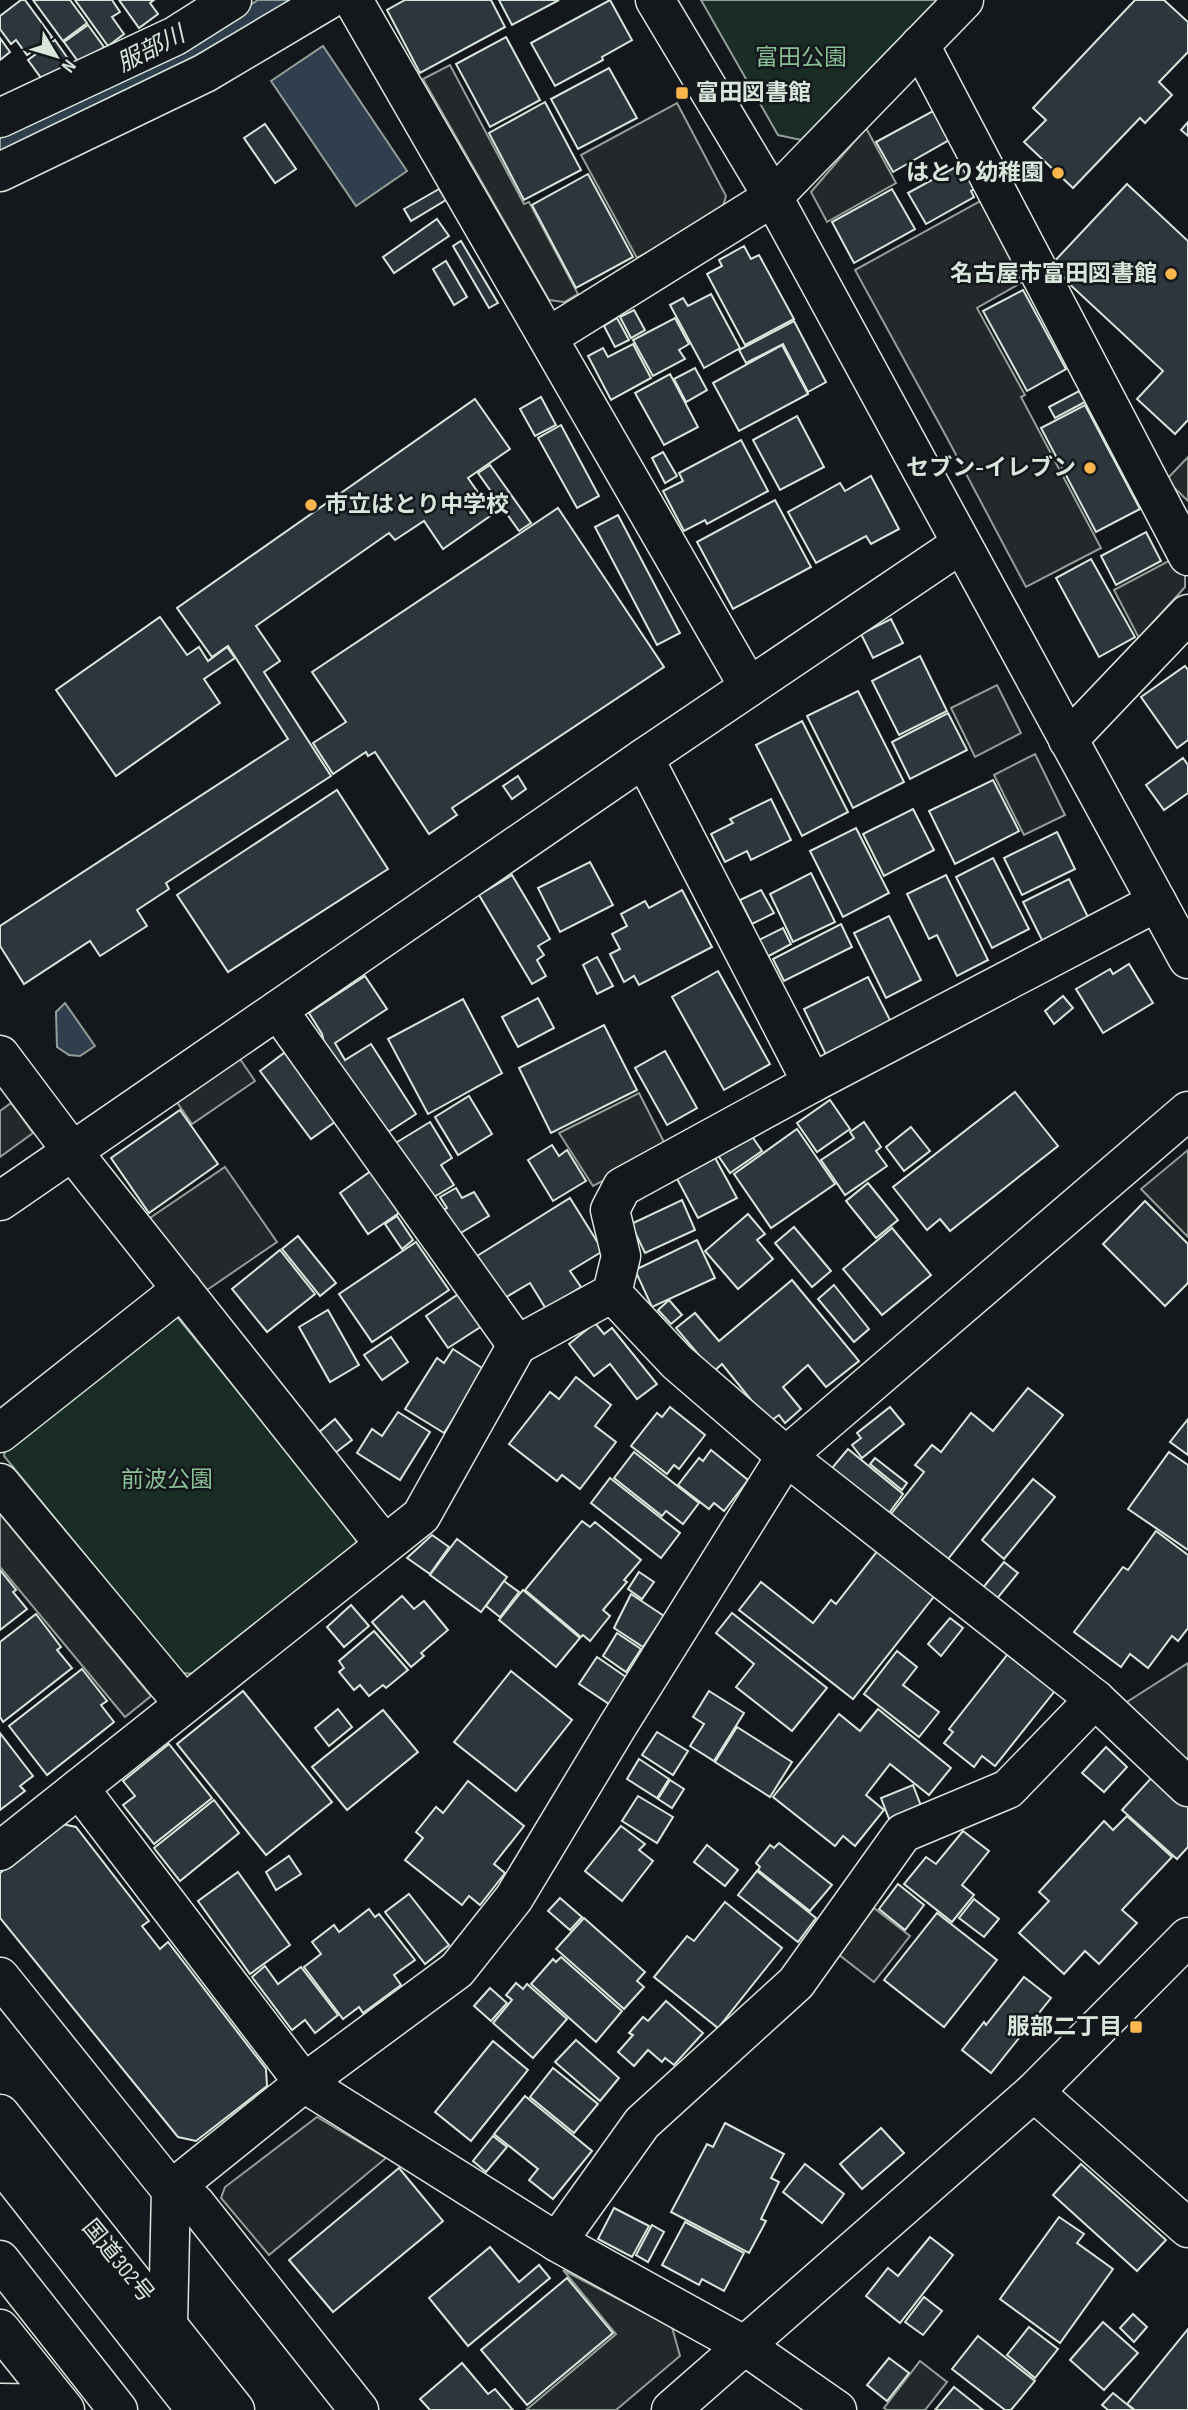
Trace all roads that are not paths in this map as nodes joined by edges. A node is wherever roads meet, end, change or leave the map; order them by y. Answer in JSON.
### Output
{"nodes":[{"id":1,"x":232,"y":0,"type":"edge"},
{"id":2,"x":328,"y":0,"type":"edge"},
{"id":3,"x":352,"y":0,"type":"edge"},
{"id":4,"x":655,"y":0,"type":"edge"},
{"id":5,"x":964,"y":0,"type":"edge"},
{"id":6,"x":920,"y":45,"type":"junction"},
{"id":7,"x":0,"y":118,"type":"edge"},
{"id":8,"x":0,"y":172,"type":"edge"},
{"id":9,"x":773,"y":197,"type":"junction"},
{"id":10,"x":548,"y":337,"type":"junction"},
{"id":11,"x":961,"y":544,"type":"junction"},
{"id":12,"x":1188,"y":556,"type":"edge"},
{"id":13,"x":1188,"y":614,"type":"edge"},
{"id":14,"x":749,"y":687,"type":"junction"},
{"id":15,"x":1068,"y":740,"type":"junction"},
{"id":16,"x":644,"y":758,"type":"junction"},
{"id":17,"x":1157,"y":902,"type":"junction"},
{"id":18,"x":1188,"y":959,"type":"edge"},
{"id":19,"x":278,"y":1010,"type":"junction"},
{"id":20,"x":0,"y":1055,"type":"edge"},
{"id":21,"x":812,"y":1083,"type":"junction"},
{"id":22,"x":1188,"y":1111,"type":"edge"},
{"id":23,"x":72,"y":1151,"type":"junction"},
{"id":24,"x":0,"y":1201,"type":"edge"},
{"id":25,"x":182,"y":1289,"type":"junction"},
{"id":26,"x":612,"y":1293,"type":"junction"},
{"id":27,"x":517,"y":1345,"type":"junction"},
{"id":28,"x":0,"y":1433,"type":"edge"},
{"id":29,"x":786,"y":1456,"type":"junction"},
{"id":30,"x":0,"y":1483,"type":"edge"},
{"id":31,"x":384,"y":1544,"type":"junction"},
{"id":32,"x":1095,"y":1699,"type":"junction"},
{"id":33,"x":184,"y":1704,"type":"junction"},
{"id":34,"x":1188,"y":1787,"type":"edge"},
{"id":35,"x":79,"y":1788,"type":"junction"},
{"id":36,"x":0,"y":1851,"type":"edge"},
{"id":37,"x":1188,"y":1937,"type":"edge"},
{"id":38,"x":0,"y":1978,"type":"edge"},
{"id":39,"x":304,"y":2083,"type":"junction"},
{"id":40,"x":1034,"y":2092,"type":"junction"},
{"id":41,"x":0,"y":2114,"type":"edge"},
{"id":42,"x":0,"y":2161,"type":"edge"},
{"id":43,"x":171,"y":2190,"type":"junction"},
{"id":44,"x":1188,"y":2228,"type":"edge"},
{"id":45,"x":557,"y":2242,"type":"junction"},
{"id":46,"x":0,"y":2260,"type":"edge"},
{"id":47,"x":168,"y":2323,"type":"junction"},
{"id":48,"x":0,"y":2329,"type":"edge"},
{"id":49,"x":746,"y":2346,"type":"junction"},
{"id":50,"x":0,"y":2403,"type":"edge"},
{"id":51,"x":63,"y":2407,"type":"edge"},
{"id":52,"x":118,"y":2410,"type":"edge"},
{"id":53,"x":196,"y":2410,"type":"edge"},
{"id":54,"x":235,"y":2410,"type":"edge"},
{"id":55,"x":359,"y":2410,"type":"edge"},
{"id":56,"x":671,"y":2410,"type":"edge"},
{"id":57,"x":837,"y":2410,"type":"edge"}],
"edges":[{"from":1,"to":7,"type":"main road"},
{"from":2,"to":8,"type":"main road"},
{"from":3,"to":10,"type":"main road"},
{"from":4,"to":9,"type":"main road"},
{"from":5,"to":6,"type":"main road"},
{"from":6,"to":9,"type":"main road"},
{"from":6,"to":12,"type":"main road"},
{"from":9,"to":10,"type":"main road"},
{"from":9,"to":11,"type":"main road"},
{"from":10,"to":14,"type":"main road"},
{"from":11,"to":14,"type":"main road"},
{"from":11,"to":15,"type":"main road"},
{"from":13,"to":15,"type":"main road"},
{"from":14,"to":16,"type":"main road"},
{"from":15,"to":17,"type":"main road"},
{"from":16,"to":19,"type":"main road"},
{"from":16,"to":21,"type":"main road"},
{"from":17,"to":18,"type":"main road"},
{"from":17,"to":21,"type":"main road"},
{"from":19,"to":23,"type":"main road"},
{"from":19,"to":27,"type":"main road"},
{"from":20,"to":23,"type":"main road"},
{"from":21,"to":26,"type":"main road"},
{"from":22,"to":29,"type":"main road"},
{"from":23,"to":24,"type":"main road"},
{"from":23,"to":25,"type":"main road"},
{"from":25,"to":28,"type":"main road"},
{"from":25,"to":31,"type":"main road"},
{"from":26,"to":27,"type":"main road"},
{"from":26,"to":29,"type":"main road"},
{"from":27,"to":31,"type":"main road"},
{"from":29,"to":32,"type":"main road"},
{"from":29,"to":39,"type":"main road"},
{"from":30,"to":33,"type":"main road"},
{"from":31,"to":33,"type":"main road"},
{"from":32,"to":34,"type":"main road"},
{"from":32,"to":45,"type":"main road"},
{"from":33,"to":35,"type":"main road"},
{"from":35,"to":36,"type":"main road"},
{"from":35,"to":39,"type":"main road"},
{"from":37,"to":40,"type":"main road"},
{"from":38,"to":43,"type":"main road"},
{"from":39,"to":43,"type":"main road"},
{"from":39,"to":45,"type":"main road"},
{"from":40,"to":44,"type":"main road"},
{"from":40,"to":49,"type":"main road"},
{"from":41,"to":47,"type":"main road","name":"国道302号"},
{"from":42,"to":53,"type":"main road"},
{"from":43,"to":47,"type":"main road"},
{"from":43,"to":55,"type":"main road"},
{"from":45,"to":49,"type":"main road"},
{"from":46,"to":52,"type":"main road"},
{"from":47,"to":54,"type":"main road","name":"国道302号"},
{"from":48,"to":51,"type":"main road"},
{"from":49,"to":56,"type":"main road"},
{"from":49,"to":57,"type":"main road"},
{"from":50,"to":51,"type":"main road"}]}
